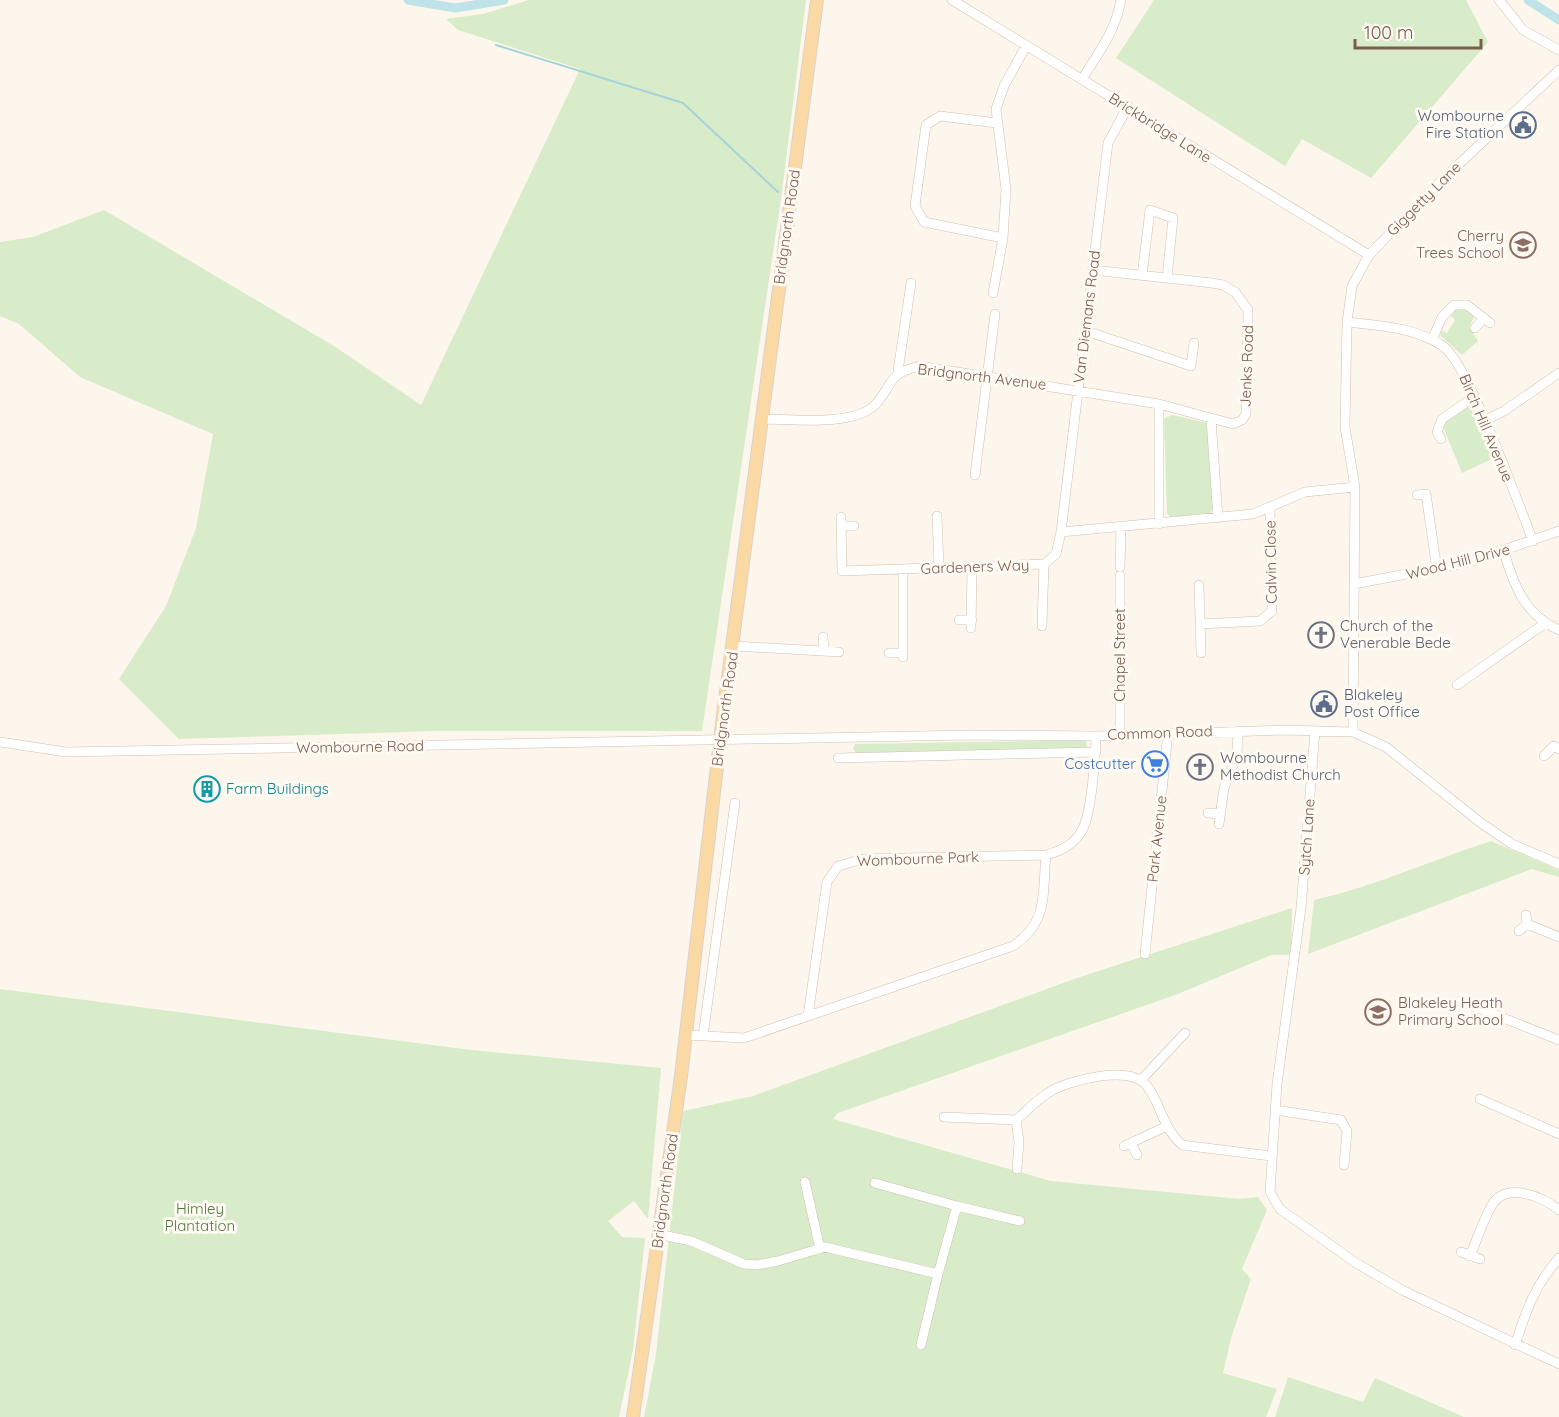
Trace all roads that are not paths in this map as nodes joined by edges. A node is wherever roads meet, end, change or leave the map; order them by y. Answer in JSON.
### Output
{"nodes":[{"id":1,"x":817,"y":0,"type":"edge"},
{"id":2,"x":952,"y":0,"type":"edge"},
{"id":3,"x":1121,"y":0,"type":"edge"},
{"id":4,"x":1499,"y":0,"type":"edge"},
{"id":5,"x":1026,"y":46,"type":"junction"},
{"id":6,"x":1559,"y":50,"type":"edge"},
{"id":7,"x":1559,"y":70,"type":"edge"},
{"id":8,"x":1082,"y":79,"type":"junction"},
{"id":9,"x":1128,"y":106,"type":"junction"},
{"id":10,"x":997,"y":123,"type":"junction"},
{"id":11,"x":1003,"y":238,"type":"junction"},
{"id":12,"x":1369,"y":255,"type":"junction"},
{"id":13,"x":1093,"y":270,"type":"junction"},
{"id":14,"x":1142,"y":276,"type":"junction"},
{"id":15,"x":983,"y":277,"type":"dead end"},
{"id":16,"x":995,"y":278,"type":"junction"},
{"id":17,"x":1167,"y":278,"type":"junction"},
{"id":18,"x":911,"y":283,"type":"dead end"},
{"id":19,"x":993,"y":293,"type":"dead end"},
{"id":20,"x":995,"y":314,"type":"dead end"},
{"id":21,"x":1347,"y":322,"type":"junction"},
{"id":22,"x":1475,"y":328,"type":"dead end"},
{"id":23,"x":1086,"y":331,"type":"junction"},
{"id":24,"x":1432,"y":340,"type":"junction"},
{"id":25,"x":1194,"y":343,"type":"dead end"},
{"id":26,"x":898,"y":371,"type":"junction"},
{"id":27,"x":1559,"y":373,"type":"edge"},
{"id":28,"x":986,"y":376,"type":"junction"},
{"id":29,"x":1078,"y":390,"type":"junction"},
{"id":30,"x":1474,"y":397,"type":"junction"},
{"id":31,"x":1159,"y":404,"type":"junction"},
{"id":32,"x":762,"y":419,"type":"junction"},
{"id":33,"x":1211,"y":419,"type":"junction"},
{"id":34,"x":1484,"y":421,"type":"junction"},
{"id":35,"x":1441,"y":439,"type":"dead end"},
{"id":36,"x":975,"y":475,"type":"dead end"},
{"id":37,"x":1355,"y":487,"type":"junction"},
{"id":38,"x":1417,"y":495,"type":"dead end"},
{"id":39,"x":1270,"y":508,"type":"junction"},
{"id":40,"x":1218,"y":518,"type":"junction"},
{"id":41,"x":926,"y":524,"type":"dead end"},
{"id":42,"x":1160,"y":524,"type":"junction"},
{"id":43,"x":854,"y":526,"type":"dead end"},
{"id":44,"x":1121,"y":527,"type":"junction"},
{"id":45,"x":1559,"y":531,"type":"edge"},
{"id":46,"x":1060,"y":532,"type":"junction"},
{"id":47,"x":1533,"y":541,"type":"junction"},
{"id":48,"x":1504,"y":552,"type":"junction"},
{"id":49,"x":1044,"y":564,"type":"junction"},
{"id":50,"x":972,"y":567,"type":"junction"},
{"id":51,"x":939,"y":568,"type":"junction"},
{"id":52,"x":903,"y":569,"type":"junction"},
{"id":53,"x":1437,"y":570,"type":"junction"},
{"id":54,"x":1354,"y":584,"type":"junction"},
{"id":55,"x":1199,"y":585,"type":"dead end"},
{"id":56,"x":959,"y":620,"type":"dead end"},
{"id":57,"x":1200,"y":624,"type":"junction"},
{"id":58,"x":1544,"y":624,"type":"junction"},
{"id":59,"x":1042,"y":626,"type":"dead end"},
{"id":60,"x":1559,"y":630,"type":"edge"},
{"id":61,"x":823,"y":637,"type":"dead end"},
{"id":62,"x":734,"y":646,"type":"junction"},
{"id":63,"x":824,"y":651,"type":"junction"},
{"id":64,"x":839,"y":652,"type":"dead end"},
{"id":65,"x":889,"y":653,"type":"dead end"},
{"id":66,"x":1200,"y":653,"type":"dead end"},
{"id":67,"x":1457,"y":685,"type":"dead end"},
{"id":68,"x":1315,"y":730,"type":"junction"},
{"id":69,"x":1238,"y":731,"type":"junction"},
{"id":70,"x":1353,"y":732,"type":"junction"},
{"id":71,"x":1168,"y":733,"type":"junction"},
{"id":72,"x":1120,"y":734,"type":"junction"},
{"id":73,"x":1096,"y":736,"type":"junction"},
{"id":74,"x":848,"y":740,"type":"junction"},
{"id":75,"x":720,"y":741,"type":"junction"},
{"id":76,"x":0,"y":742,"type":"edge"},
{"id":77,"x":1559,"y":749,"type":"edge"},
{"id":78,"x":1096,"y":752,"type":"junction"},
{"id":79,"x":1544,"y":756,"type":"dead end"},
{"id":80,"x":849,"y":757,"type":"junction"},
{"id":81,"x":838,"y":758,"type":"dead end"},
{"id":82,"x":735,"y":803,"type":"dead end"},
{"id":83,"x":1208,"y":813,"type":"dead end"},
{"id":84,"x":1220,"y":814,"type":"junction"},
{"id":85,"x":1219,"y":824,"type":"dead end"},
{"id":86,"x":1046,"y":855,"type":"junction"},
{"id":87,"x":705,"y":862,"type":"junction"},
{"id":88,"x":1559,"y":864,"type":"edge"},
{"id":89,"x":725,"y":866,"type":"junction"},
{"id":90,"x":1524,"y":924,"type":"dead end"},
{"id":91,"x":1559,"y":937,"type":"edge"},
{"id":92,"x":1156,"y":945,"type":"dead end"},
{"id":93,"x":1460,"y":1001,"type":"dead end"},
{"id":94,"x":808,"y":1016,"type":"junction"},
{"id":95,"x":1185,"y":1033,"type":"dead end"},
{"id":96,"x":686,"y":1035,"type":"junction"},
{"id":97,"x":703,"y":1036,"type":"junction"},
{"id":98,"x":1559,"y":1040,"type":"edge"},
{"id":99,"x":1140,"y":1080,"type":"junction"},
{"id":100,"x":1480,"y":1099,"type":"dead end"},
{"id":101,"x":953,"y":1105,"type":"dead end"},
{"id":102,"x":1275,"y":1110,"type":"junction"},
{"id":103,"x":1349,"y":1112,"type":"dead end"},
{"id":104,"x":1016,"y":1120,"type":"junction"},
{"id":105,"x":1341,"y":1120,"type":"junction"},
{"id":106,"x":1165,"y":1127,"type":"junction"},
{"id":107,"x":1559,"y":1134,"type":"edge"},
{"id":108,"x":1137,"y":1155,"type":"dead end"},
{"id":109,"x":1272,"y":1156,"type":"junction"},
{"id":110,"x":1344,"y":1165,"type":"dead end"},
{"id":111,"x":1017,"y":1169,"type":"dead end"},
{"id":112,"x":805,"y":1182,"type":"dead end"},
{"id":113,"x":875,"y":1184,"type":"dead end"},
{"id":114,"x":957,"y":1206,"type":"junction"},
{"id":115,"x":1559,"y":1210,"type":"edge"},
{"id":116,"x":1020,"y":1221,"type":"dead end"},
{"id":117,"x":658,"y":1234,"type":"junction"},
{"id":118,"x":820,"y":1249,"type":"junction"},
{"id":119,"x":1559,"y":1258,"type":"edge"},
{"id":120,"x":1480,"y":1259,"type":"dead end"},
{"id":121,"x":939,"y":1274,"type":"junction"},
{"id":122,"x":921,"y":1345,"type":"dead end"},
{"id":123,"x":1515,"y":1345,"type":"junction"},
{"id":124,"x":1559,"y":1364,"type":"edge"},
{"id":125,"x":633,"y":1417,"type":"edge"}],
"edges":[{"from":1,"to":32,"type":"main road","name":"Bridgnorth Road"},
{"from":2,"to":5,"type":"street","name":"Brickbridge Lane"},
{"from":3,"to":8,"type":"street"},
{"from":4,"to":6,"type":"street"},
{"from":5,"to":8,"type":"street","name":"Brickbridge Lane"},
{"from":5,"to":10,"type":"street"},
{"from":7,"to":12,"type":"street","name":"Giggetty Lane"},
{"from":8,"to":9,"type":"street","name":"Brickbridge Lane"},
{"from":9,"to":12,"type":"street","name":"Brickbridge Lane"},
{"from":9,"to":13,"type":"street","name":"Van Diemans Road"},
{"from":10,"to":11,"type":"street"},
{"from":10,"to":11,"type":"street"},
{"from":11,"to":16,"type":"street"},
{"from":12,"to":21,"type":"street","name":"Giggetty Lane"},
{"from":13,"to":14,"type":"street","name":"Jenks Road"},
{"from":13,"to":23,"type":"street","name":"Van Diemans Road"},
{"from":14,"to":17,"type":"street","name":"Jenks Road"},
{"from":14,"to":17,"type":"street"},
{"from":15,"to":16,"type":"street"},
{"from":16,"to":19,"type":"street"},
{"from":17,"to":33,"type":"street","name":"Jenks Road"},
{"from":18,"to":26,"type":"street"},
{"from":20,"to":28,"type":"street"},
{"from":21,"to":24,"type":"street","name":"Birch Hill Avenue"},
{"from":21,"to":37,"type":"street","name":"Giggetty Lane"},
{"from":22,"to":24,"type":"street"},
{"from":23,"to":25,"type":"street"},
{"from":23,"to":29,"type":"street","name":"Van Diemans Road"},
{"from":24,"to":30,"type":"street","name":"Birch Hill Avenue"},
{"from":26,"to":28,"type":"street","name":"Bridgnorth Avenue"},
{"from":26,"to":32,"type":"street","name":"Bridgnorth Avenue"},
{"from":27,"to":34,"type":"street"},
{"from":28,"to":29,"type":"street","name":"Bridgnorth Avenue"},
{"from":28,"to":36,"type":"street"},
{"from":29,"to":31,"type":"street","name":"Jenks Road"},
{"from":29,"to":46,"type":"street","name":"Van Diemans Road"},
{"from":30,"to":34,"type":"street","name":"Birch Hill Avenue"},
{"from":30,"to":35,"type":"street"},
{"from":31,"to":33,"type":"street","name":"Jenks Road"},
{"from":31,"to":42,"type":"street"},
{"from":32,"to":62,"type":"main road","name":"Bridgnorth Road"},
{"from":33,"to":40,"type":"street"},
{"from":34,"to":47,"type":"street","name":"Birch Hill Avenue"},
{"from":37,"to":39,"type":"street"},
{"from":37,"to":54,"type":"street","name":"Giggetty Lane"},
{"from":38,"to":53,"type":"street"},
{"from":39,"to":40,"type":"street"},
{"from":39,"to":57,"type":"street","name":"Calvin Close"},
{"from":40,"to":42,"type":"street"},
{"from":41,"to":51,"type":"street"},
{"from":42,"to":44,"type":"street"},
{"from":43,"to":52,"type":"street","name":"Gardeners Way"},
{"from":44,"to":46,"type":"street"},
{"from":44,"to":72,"type":"street","name":"Chapel Street"},
{"from":45,"to":47,"type":"street","name":"Wood Hill Drive"},
{"from":46,"to":49,"type":"street","name":"Gardeners Way"},
{"from":47,"to":48,"type":"street","name":"Wood Hill Drive"},
{"from":48,"to":53,"type":"street","name":"Wood Hill Drive"},
{"from":48,"to":58,"type":"street"},
{"from":49,"to":50,"type":"street","name":"Gardeners Way"},
{"from":49,"to":59,"type":"street"},
{"from":50,"to":51,"type":"street","name":"Gardeners Way"},
{"from":50,"to":56,"type":"street"},
{"from":51,"to":52,"type":"street","name":"Gardeners Way"},
{"from":52,"to":65,"type":"street"},
{"from":53,"to":54,"type":"street","name":"Wood Hill Drive"},
{"from":54,"to":70,"type":"street","name":"Giggetty Lane"},
{"from":55,"to":57,"type":"street"},
{"from":57,"to":66,"type":"street"},
{"from":58,"to":60,"type":"street"},
{"from":58,"to":67,"type":"street"},
{"from":61,"to":63,"type":"street"},
{"from":62,"to":63,"type":"street"},
{"from":62,"to":75,"type":"main road","name":"Bridgnorth Road"},
{"from":63,"to":64,"type":"street"},
{"from":68,"to":69,"type":"street","name":"Common Road"},
{"from":68,"to":70,"type":"street","name":"Common Road"},
{"from":68,"to":102,"type":"street","name":"Sytch Lane"},
{"from":69,"to":71,"type":"street","name":"Common Road"},
{"from":69,"to":84,"type":"street"},
{"from":70,"to":88,"type":"street","name":"Common Road"},
{"from":71,"to":72,"type":"street","name":"Common Road"},
{"from":71,"to":92,"type":"street","name":"Park Avenue"},
{"from":72,"to":73,"type":"street","name":"Common Road"},
{"from":73,"to":74,"type":"street","name":"Common Road"},
{"from":73,"to":78,"type":"street","name":"Wombourne Park"},
{"from":74,"to":75,"type":"street","name":"Common Road"},
{"from":74,"to":80,"type":"street"},
{"from":75,"to":76,"type":"street","name":"Wombourne Road"},
{"from":75,"to":87,"type":"main road","name":"Bridgnorth Road"},
{"from":77,"to":79,"type":"street"},
{"from":78,"to":80,"type":"street","name":"Common Road"},
{"from":78,"to":86,"type":"street","name":"Wombourne Park"},
{"from":80,"to":81,"type":"street","name":"Common Road"},
{"from":82,"to":89,"type":"street"},
{"from":83,"to":84,"type":"street"},
{"from":84,"to":85,"type":"street"},
{"from":86,"to":94,"type":"street"},
{"from":86,"to":94,"type":"street","name":"Wombourne Park"},
{"from":87,"to":89,"type":"street"},
{"from":87,"to":96,"type":"main road","name":"Bridgnorth Road"},
{"from":89,"to":97,"type":"street"},
{"from":90,"to":91,"type":"street"},
{"from":93,"to":98,"type":"street"},
{"from":94,"to":97,"type":"street"},
{"from":95,"to":99,"type":"street"},
{"from":96,"to":97,"type":"street"},
{"from":96,"to":117,"type":"main road","name":"Bridgnorth Road"},
{"from":99,"to":104,"type":"street"},
{"from":99,"to":106,"type":"street"},
{"from":100,"to":107,"type":"street"},
{"from":101,"to":104,"type":"street"},
{"from":102,"to":105,"type":"street"},
{"from":102,"to":109,"type":"street","name":"Sytch Lane"},
{"from":103,"to":105,"type":"street"},
{"from":104,"to":111,"type":"street"},
{"from":105,"to":110,"type":"street"},
{"from":106,"to":108,"type":"street"},
{"from":106,"to":109,"type":"street"},
{"from":109,"to":123,"type":"street","name":"Sytch Lane"},
{"from":112,"to":118,"type":"street"},
{"from":113,"to":114,"type":"street"},
{"from":114,"to":116,"type":"street"},
{"from":114,"to":121,"type":"street"},
{"from":115,"to":120,"type":"street"},
{"from":117,"to":118,"type":"street"},
{"from":117,"to":125,"type":"main road","name":"Bridgnorth Road"},
{"from":118,"to":121,"type":"street"},
{"from":119,"to":123,"type":"street"},
{"from":121,"to":122,"type":"street"},
{"from":123,"to":124,"type":"street","name":"Sytch Lane"}]}
